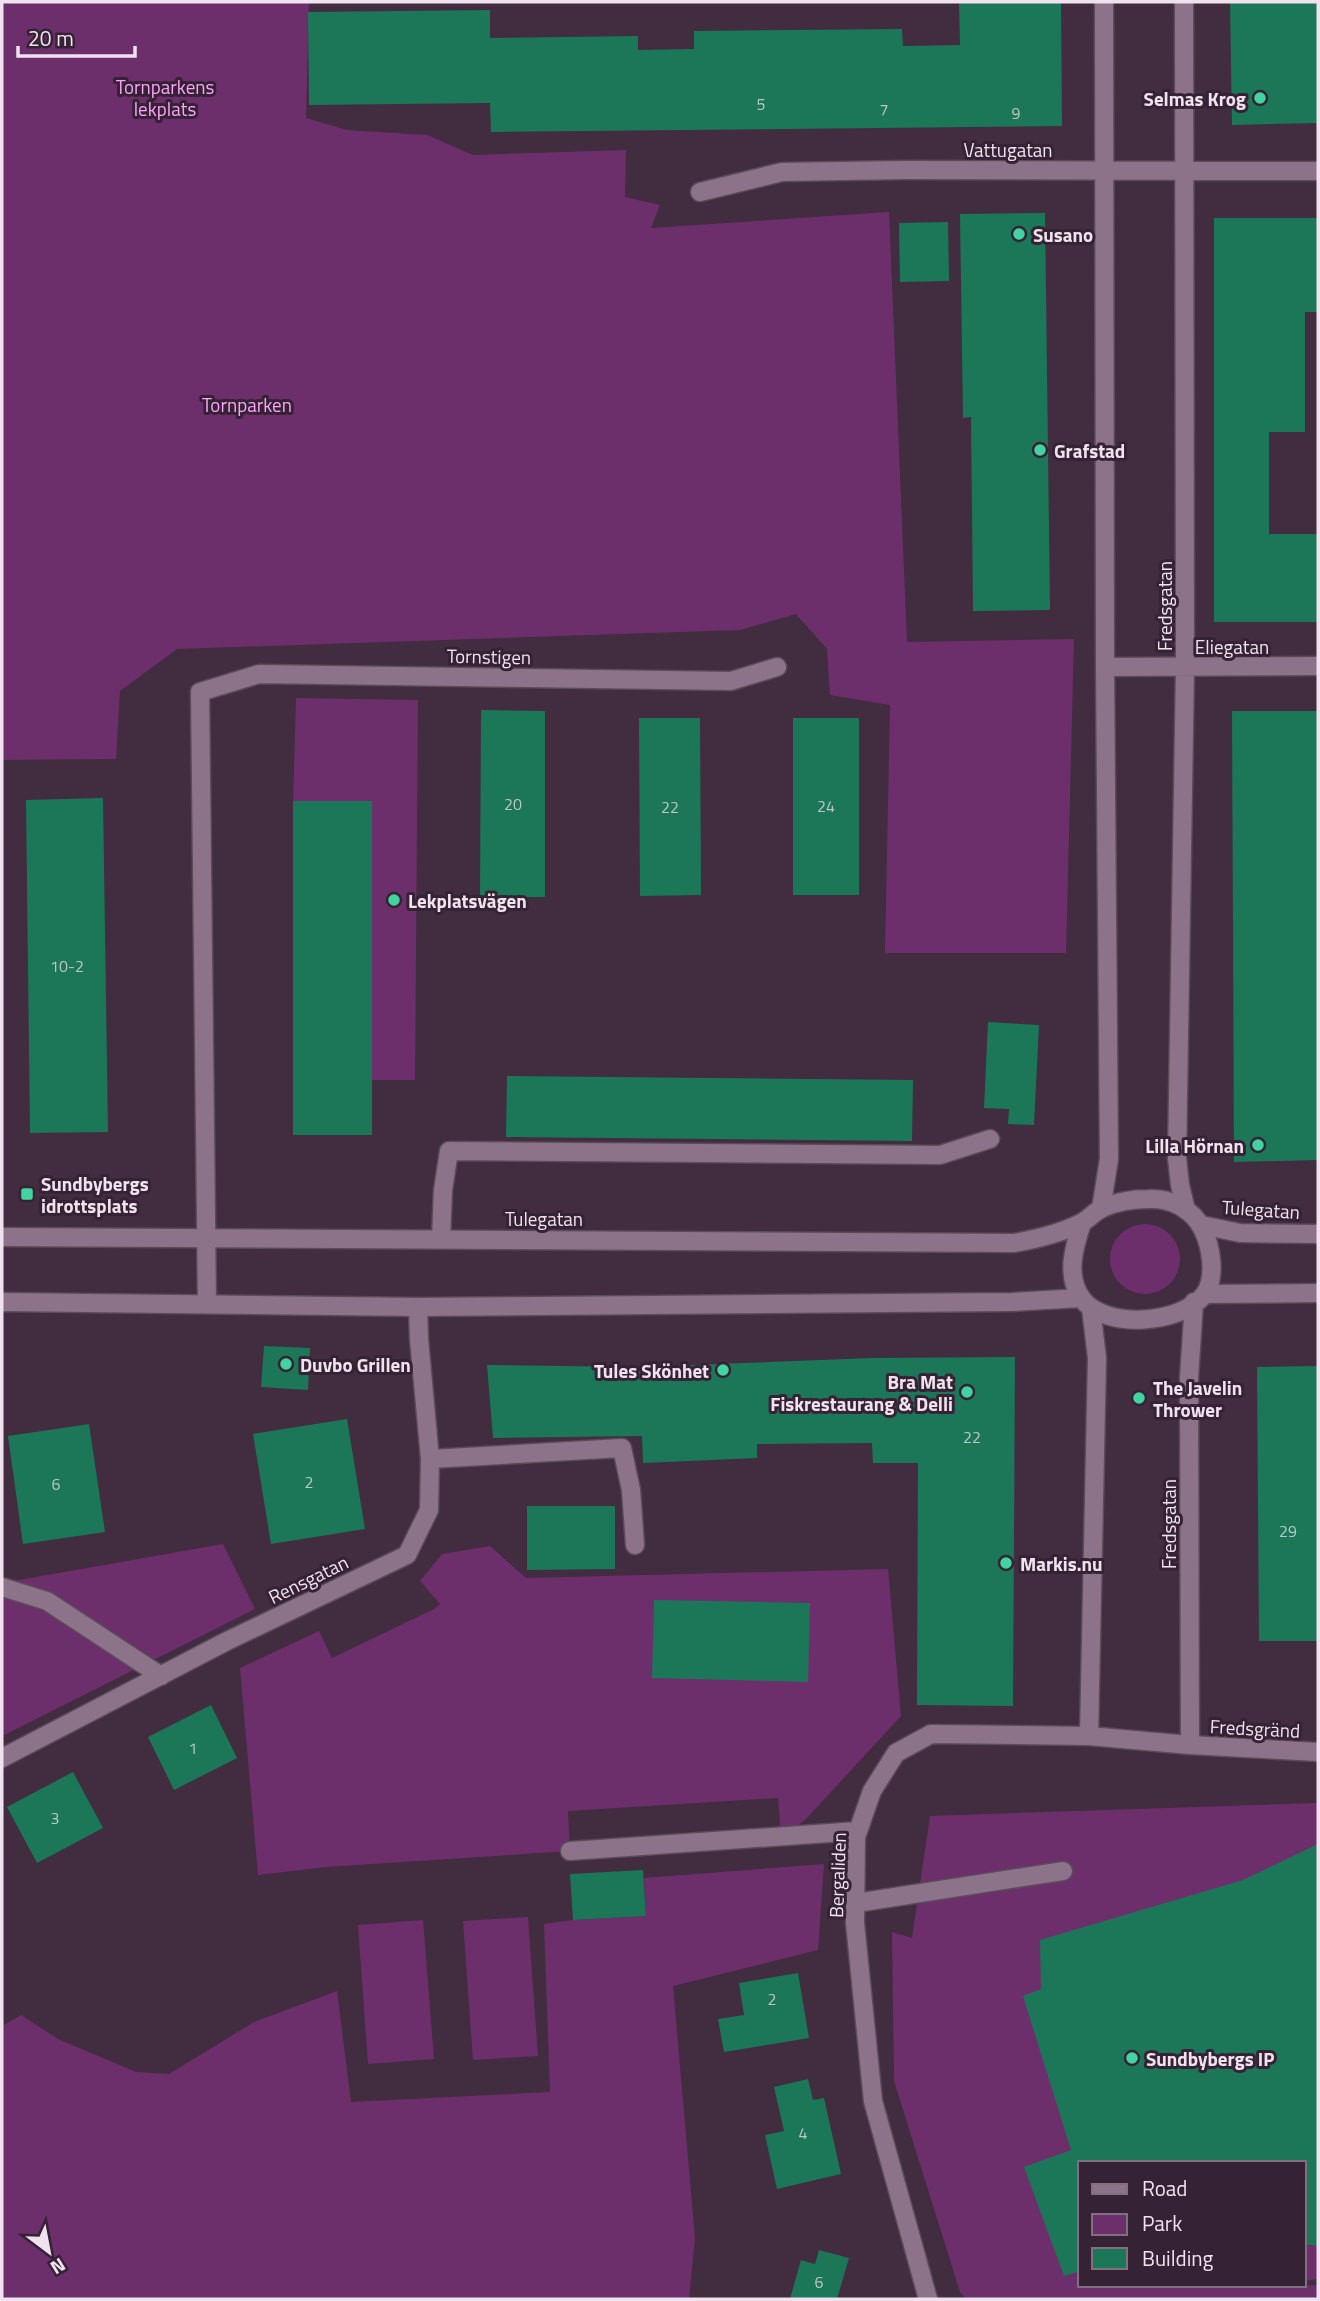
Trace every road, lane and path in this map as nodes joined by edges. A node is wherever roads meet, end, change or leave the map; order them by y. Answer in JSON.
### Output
{"nodes":[{"id":1,"x":1104,"y":2,"type":"edge"},
{"id":2,"x":1184,"y":2,"type":"edge"},
{"id":3,"x":1104,"y":170,"type":"junction"},
{"id":4,"x":1183,"y":170,"type":"junction"},
{"id":5,"x":1318,"y":171,"type":"edge"},
{"id":6,"x":700,"y":192,"type":"dead end"},
{"id":7,"x":1318,"y":666,"type":"edge"},
{"id":8,"x":777,"y":667,"type":"dead end"},
{"id":9,"x":1105,"y":667,"type":"junction"},
{"id":10,"x":1185,"y":667,"type":"junction"},
{"id":11,"x":990,"y":1139,"type":"dead end"},
{"id":12,"x":1101,"y":1209,"type":"junction"},
{"id":13,"x":1186,"y":1210,"type":"junction"},
{"id":14,"x":1082,"y":1223,"type":"junction"},
{"id":15,"x":1201,"y":1225,"type":"junction"},
{"id":16,"x":1318,"y":1234,"type":"edge"},
{"id":17,"x":2,"y":1237,"type":"edge"},
{"id":18,"x":205,"y":1238,"type":"junction"},
{"id":19,"x":440,"y":1239,"type":"junction"},
{"id":20,"x":1318,"y":1293,"type":"edge"},
{"id":21,"x":1199,"y":1298,"type":"junction"},
{"id":22,"x":2,"y":1302,"type":"edge"},
{"id":23,"x":1086,"y":1303,"type":"junction"},
{"id":24,"x":207,"y":1304,"type":"junction"},
{"id":25,"x":418,"y":1307,"type":"junction"},
{"id":26,"x":430,"y":1459,"type":"junction"},
{"id":27,"x":635,"y":1545,"type":"dead end"},
{"id":28,"x":2,"y":1587,"type":"edge"},
{"id":29,"x":161,"y":1676,"type":"junction"},
{"id":30,"x":1089,"y":1736,"type":"junction"},
{"id":31,"x":1190,"y":1745,"type":"junction"},
{"id":32,"x":1318,"y":1752,"type":"edge"},
{"id":33,"x":2,"y":1758,"type":"edge"},
{"id":34,"x":858,"y":1831,"type":"junction"},
{"id":35,"x":570,"y":1851,"type":"dead end"},
{"id":36,"x":1063,"y":1871,"type":"dead end"},
{"id":37,"x":856,"y":1903,"type":"junction"},
{"id":38,"x":928,"y":2299,"type":"edge"}],
"edges":[{"from":1,"to":3,"type":"street"},
{"from":2,"to":4,"type":"street","name":"Fredsgatan"},
{"from":3,"to":4,"type":"street","name":"Vattugatan"},
{"from":3,"to":6,"type":"street","name":"Vattugatan"},
{"from":3,"to":9,"type":"street"},
{"from":4,"to":5,"type":"street","name":"Vattugatan"},
{"from":4,"to":10,"type":"street","name":"Fredsgatan"},
{"from":7,"to":10,"type":"street","name":"Eliegatan"},
{"from":8,"to":18,"type":"street","name":"Tornstigen"},
{"from":9,"to":10,"type":"street","name":"Eliegatan"},
{"from":9,"to":12,"type":"street"},
{"from":10,"to":13,"type":"street","name":"Fredsgatan"},
{"from":11,"to":19,"type":"street"},
{"from":12,"to":13,"type":"street","name":"Tulegatan"},
{"from":12,"to":14,"type":"street","name":"Tulegatan"},
{"from":13,"to":15,"type":"street","name":"Tulegatan"},
{"from":14,"to":19,"type":"street","name":"Tulegatan"},
{"from":14,"to":23,"type":"street"},
{"from":15,"to":16,"type":"street","name":"Tulegatan"},
{"from":15,"to":21,"type":"street","name":"Tulegatan"},
{"from":17,"to":18,"type":"street","name":"Tulegatan"},
{"from":18,"to":19,"type":"street","name":"Tulegatan"},
{"from":18,"to":24,"type":"street"},
{"from":20,"to":21,"type":"street"},
{"from":21,"to":23,"type":"street"},
{"from":21,"to":31,"type":"street","name":"Fredsgatan"},
{"from":22,"to":24,"type":"street"},
{"from":23,"to":25,"type":"street"},
{"from":23,"to":30,"type":"street"},
{"from":24,"to":25,"type":"street"},
{"from":25,"to":26,"type":"street","name":"Rensgatan"},
{"from":26,"to":27,"type":"street"},
{"from":26,"to":29,"type":"street","name":"Rensgatan"},
{"from":28,"to":29,"type":"street"},
{"from":29,"to":33,"type":"street","name":"Rensgatan"},
{"from":30,"to":31,"type":"street","name":"Bergaliden"},
{"from":30,"to":34,"type":"street","name":"Bergaliden"},
{"from":31,"to":32,"type":"street","name":"Fredsgränd"},
{"from":34,"to":35,"type":"street"},
{"from":34,"to":37,"type":"street","name":"Bergaliden"},
{"from":36,"to":37,"type":"street"},
{"from":37,"to":38,"type":"street","name":"Bergaliden"}]}
